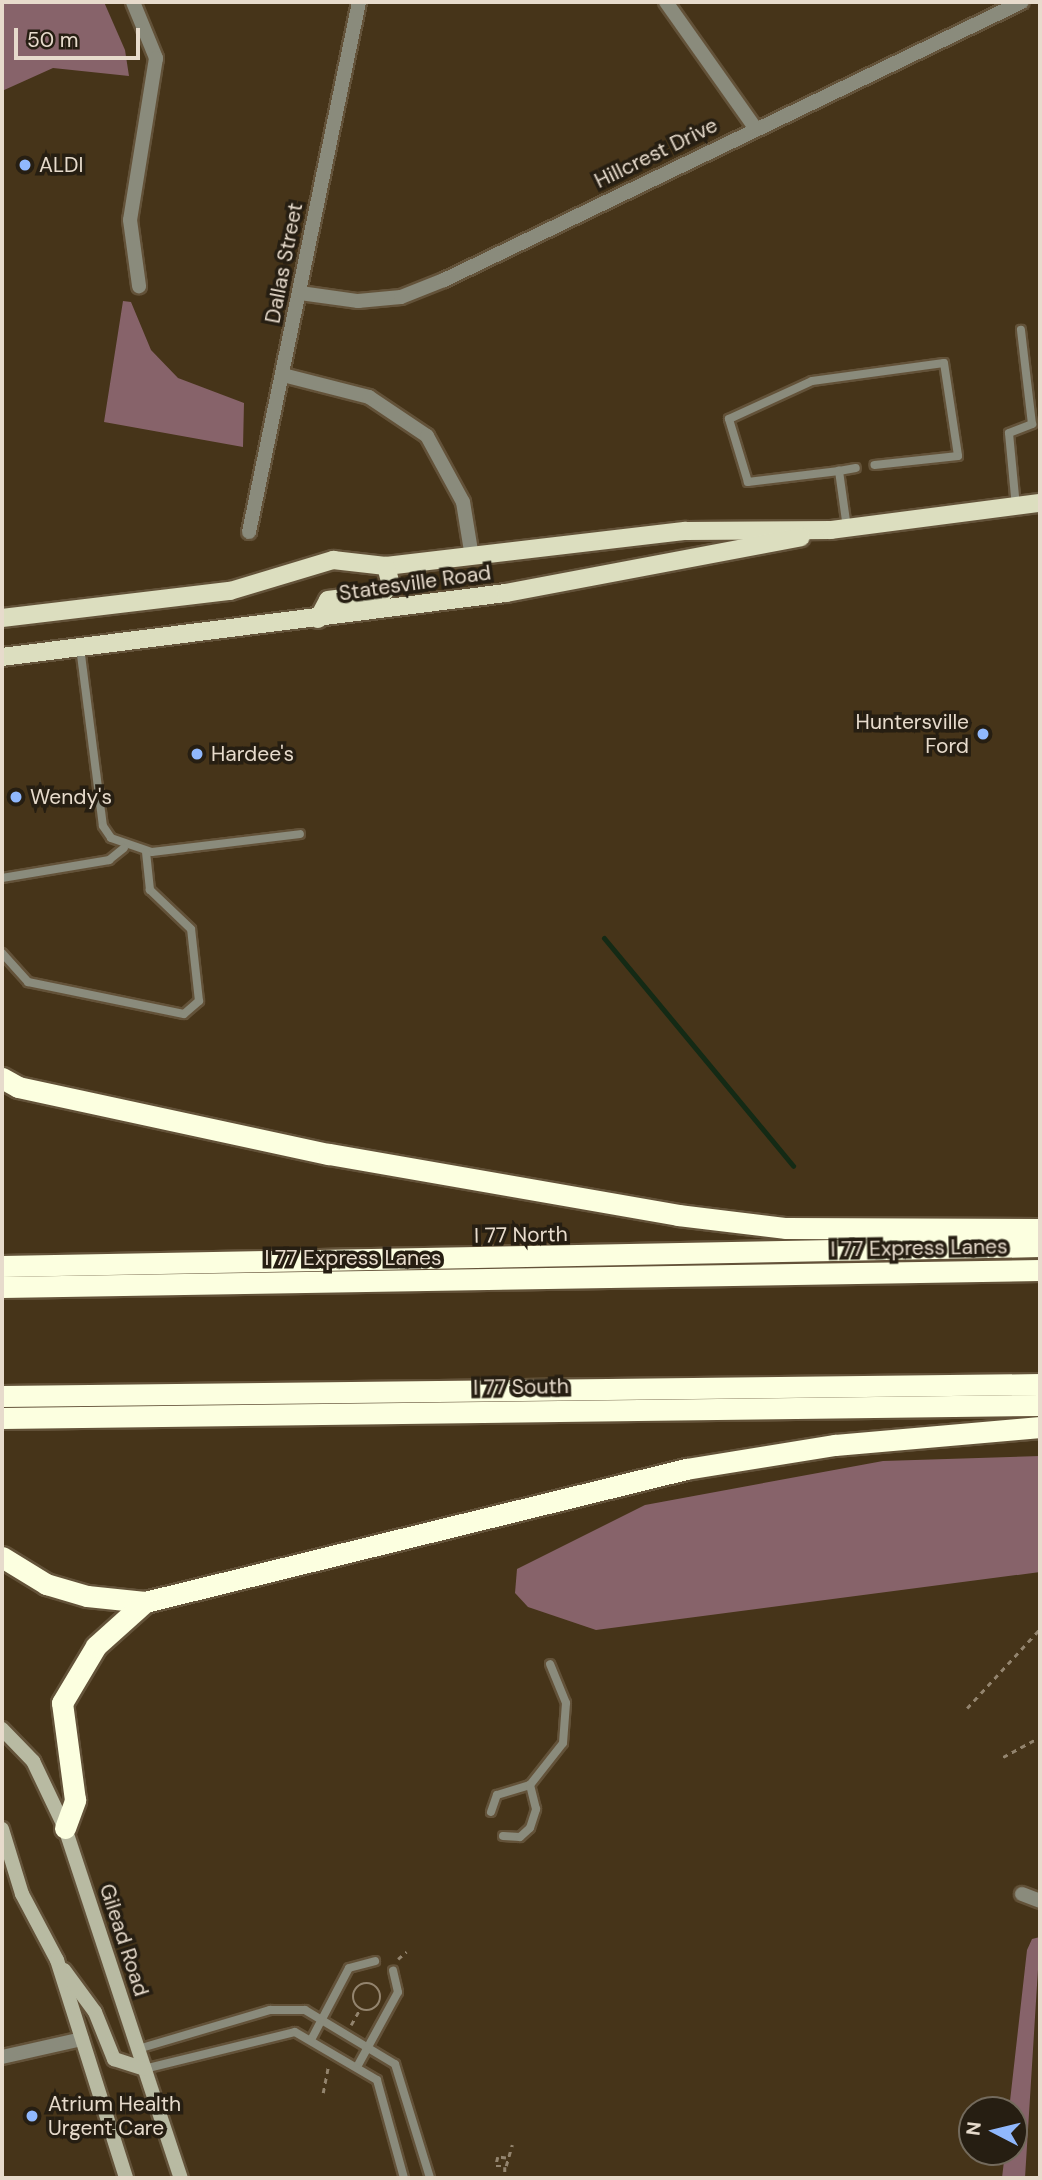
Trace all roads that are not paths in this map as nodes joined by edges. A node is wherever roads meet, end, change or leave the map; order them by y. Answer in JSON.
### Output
{"nodes":[{"id":1,"x":133,"y":2,"type":"edge"},
{"id":2,"x":359,"y":2,"type":"edge"},
{"id":3,"x":666,"y":2,"type":"edge"},
{"id":4,"x":1022,"y":2,"type":"edge"},
{"id":5,"x":756,"y":129,"type":"junction"},
{"id":6,"x":139,"y":286,"type":"dead end"},
{"id":7,"x":300,"y":293,"type":"junction"},
{"id":8,"x":1021,"y":330,"type":"dead end"},
{"id":9,"x":283,"y":375,"type":"junction"},
{"id":10,"x":874,"y":465,"type":"dead end"},
{"id":11,"x":856,"y":468,"type":"dead end"},
{"id":12,"x":839,"y":471,"type":"junction"},
{"id":13,"x":1040,"y":503,"type":"edge"},
{"id":14,"x":1016,"y":507,"type":"junction"},
{"id":15,"x":839,"y":529,"type":"junction"},
{"id":16,"x":249,"y":532,"type":"dead end"},
{"id":17,"x":472,"y":557,"type":"junction"},
{"id":18,"x":387,"y":566,"type":"junction"},
{"id":19,"x":2,"y":618,"type":"edge"},
{"id":20,"x":318,"y":619,"type":"junction"},
{"id":21,"x":79,"y":644,"type":"junction"},
{"id":22,"x":2,"y":657,"type":"edge"},
{"id":23,"x":300,"y":834,"type":"dead end"},
{"id":24,"x":124,"y":848,"type":"junction"},
{"id":25,"x":146,"y":852,"type":"junction"},
{"id":26,"x":2,"y":878,"type":"edge"},
{"id":27,"x":2,"y":953,"type":"edge"},
{"id":28,"x":7,"y":1086,"type":"edge"},
{"id":29,"x":1040,"y":1229,"type":"edge"},
{"id":30,"x":1040,"y":1246,"type":"edge"},
{"id":31,"x":2,"y":1266,"type":"edge"},
{"id":32,"x":1040,"y":1270,"type":"edge"},
{"id":33,"x":2,"y":1287,"type":"edge"},
{"id":34,"x":1040,"y":1384,"type":"edge"},
{"id":35,"x":2,"y":1396,"type":"edge"},
{"id":36,"x":1040,"y":1405,"type":"edge"},
{"id":37,"x":2,"y":1418,"type":"edge"},
{"id":38,"x":1040,"y":1427,"type":"edge"},
{"id":39,"x":2,"y":1557,"type":"edge"},
{"id":40,"x":145,"y":1602,"type":"junction"},
{"id":41,"x":550,"y":1664,"type":"dead end"},
{"id":42,"x":2,"y":1729,"type":"edge"},
{"id":43,"x":530,"y":1785,"type":"junction"},
{"id":44,"x":491,"y":1812,"type":"dead end"},
{"id":45,"x":65,"y":1828,"type":"junction"},
{"id":46,"x":2,"y":1829,"type":"edge"},
{"id":47,"x":503,"y":1836,"type":"dead end"},
{"id":48,"x":1022,"y":1894,"type":"dead end"},
{"id":49,"x":1040,"y":1901,"type":"edge"},
{"id":50,"x":57,"y":1960,"type":"junction"},
{"id":51,"x":375,"y":1961,"type":"dead end"},
{"id":52,"x":393,"y":1971,"type":"dead end"},
{"id":53,"x":321,"y":2019,"type":"junction"},
{"id":54,"x":82,"y":2039,"type":"junction"},
{"id":55,"x":311,"y":2040,"type":"junction"},
{"id":56,"x":369,"y":2047,"type":"junction"},
{"id":57,"x":138,"y":2049,"type":"junction"},
{"id":58,"x":2,"y":2057,"type":"edge"},
{"id":59,"x":357,"y":2067,"type":"junction"},
{"id":60,"x":145,"y":2069,"type":"junction"},
{"id":61,"x":126,"y":2178,"type":"edge"},
{"id":62,"x":181,"y":2178,"type":"edge"},
{"id":63,"x":404,"y":2178,"type":"edge"},
{"id":64,"x":430,"y":2178,"type":"edge"}],
"edges":[{"from":1,"to":6,"type":"street"},
{"from":2,"to":7,"type":"street","name":"Dallas Street"},
{"from":3,"to":5,"type":"street"},
{"from":4,"to":5,"type":"street","name":"Hillcrest Drive"},
{"from":5,"to":7,"type":"street","name":"Hillcrest Drive"},
{"from":7,"to":9,"type":"street","name":"Dallas Street"},
{"from":8,"to":14,"type":"lane"},
{"from":9,"to":16,"type":"street","name":"Dallas Street"},
{"from":9,"to":17,"type":"street"},
{"from":10,"to":12,"type":"lane"},
{"from":11,"to":12,"type":"lane"},
{"from":12,"to":15,"type":"lane"},
{"from":13,"to":14,"type":"main road","name":"Statesville Road"},
{"from":14,"to":15,"type":"main road","name":"Statesville Road"},
{"from":15,"to":17,"type":"main road","name":"Statesville Road"},
{"from":15,"to":20,"type":"main road","name":"Statesville Road"},
{"from":17,"to":18,"type":"main road","name":"Statesville Road"},
{"from":18,"to":19,"type":"main road","name":"Statesville Road"},
{"from":18,"to":20,"type":"main road"},
{"from":20,"to":21,"type":"main road","name":"Statesville Road"},
{"from":21,"to":22,"type":"main road","name":"Statesville Road"},
{"from":21,"to":24,"type":"lane"},
{"from":23,"to":25,"type":"lane"},
{"from":24,"to":25,"type":"lane"},
{"from":24,"to":26,"type":"lane"},
{"from":25,"to":27,"type":"lane"},
{"from":28,"to":29,"type":"highway"},
{"from":30,"to":31,"type":"highway","name":"I 77 North"},
{"from":32,"to":33,"type":"highway","name":"I 77 Express Lanes"},
{"from":34,"to":35,"type":"highway"},
{"from":36,"to":37,"type":"highway","name":"I 77 South"},
{"from":38,"to":40,"type":"highway"},
{"from":39,"to":40,"type":"highway"},
{"from":40,"to":45,"type":"highway"},
{"from":41,"to":43,"type":"lane"},
{"from":42,"to":45,"type":"main road","name":"Gilead Road"},
{"from":43,"to":44,"type":"lane"},
{"from":43,"to":47,"type":"lane"},
{"from":45,"to":57,"type":"main road","name":"Gilead Road"},
{"from":46,"to":50,"type":"main road"},
{"from":48,"to":49,"type":"street"},
{"from":50,"to":54,"type":"main road"},
{"from":50,"to":60,"type":"main road"},
{"from":51,"to":53,"type":"lane"},
{"from":52,"to":56,"type":"lane"},
{"from":53,"to":55,"type":"lane"},
{"from":53,"to":56,"type":"lane"},
{"from":53,"to":57,"type":"lane"},
{"from":54,"to":58,"type":"street"},
{"from":54,"to":61,"type":"main road"},
{"from":55,"to":59,"type":"lane"},
{"from":55,"to":60,"type":"lane"},
{"from":56,"to":59,"type":"lane"},
{"from":56,"to":64,"type":"lane"},
{"from":57,"to":60,"type":"main road","name":"Gilead Road"},
{"from":59,"to":63,"type":"lane"},
{"from":60,"to":62,"type":"main road","name":"Gilead Road"}]}
